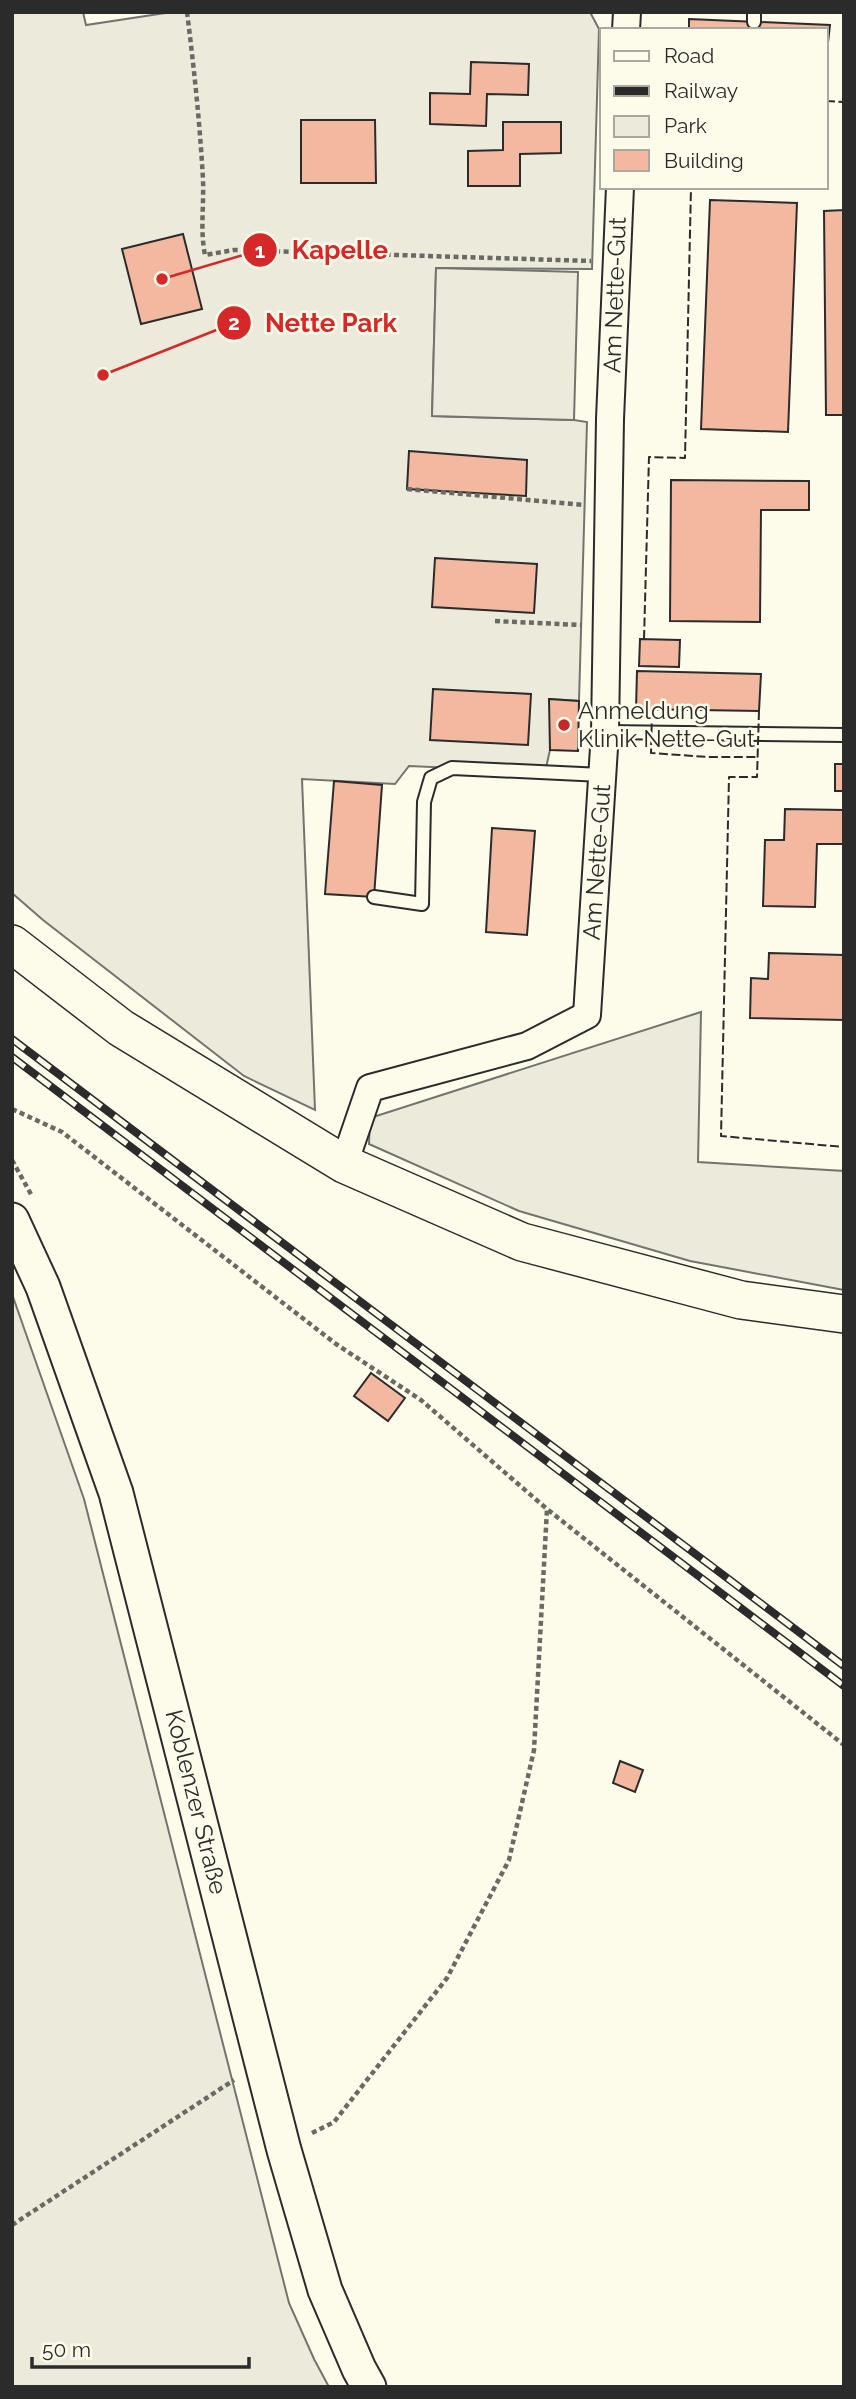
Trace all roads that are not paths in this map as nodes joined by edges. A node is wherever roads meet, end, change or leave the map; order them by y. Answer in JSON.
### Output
{"nodes":[{"id":1,"x":620,"y":189,"type":"edge"},
{"id":2,"x":605,"y":732,"type":"junction"},
{"id":3,"x":844,"y":735,"type":"edge"},
{"id":4,"x":602,"y":775,"type":"junction"},
{"id":5,"x":374,"y":897,"type":"dead end"},
{"id":6,"x":12,"y":944,"type":"edge"},
{"id":7,"x":344,"y":1164,"type":"junction"},
{"id":8,"x":12,"y":1220,"type":"edge"},
{"id":9,"x":844,"y":1314,"type":"edge"},
{"id":10,"x":369,"y":2387,"type":"edge"}],
"edges":[{"from":1,"to":2,"type":"street","name":"Am Nette-Gut"},
{"from":2,"to":3,"type":"lane"},
{"from":2,"to":4,"type":"street","name":"Am Nette-Gut"},
{"from":4,"to":5,"type":"lane"},
{"from":4,"to":7,"type":"street","name":"Am Nette-Gut"},
{"from":6,"to":7,"type":"main road"},
{"from":7,"to":9,"type":"main road"},
{"from":8,"to":10,"type":"street","name":"Koblenzer Straße"}]}
